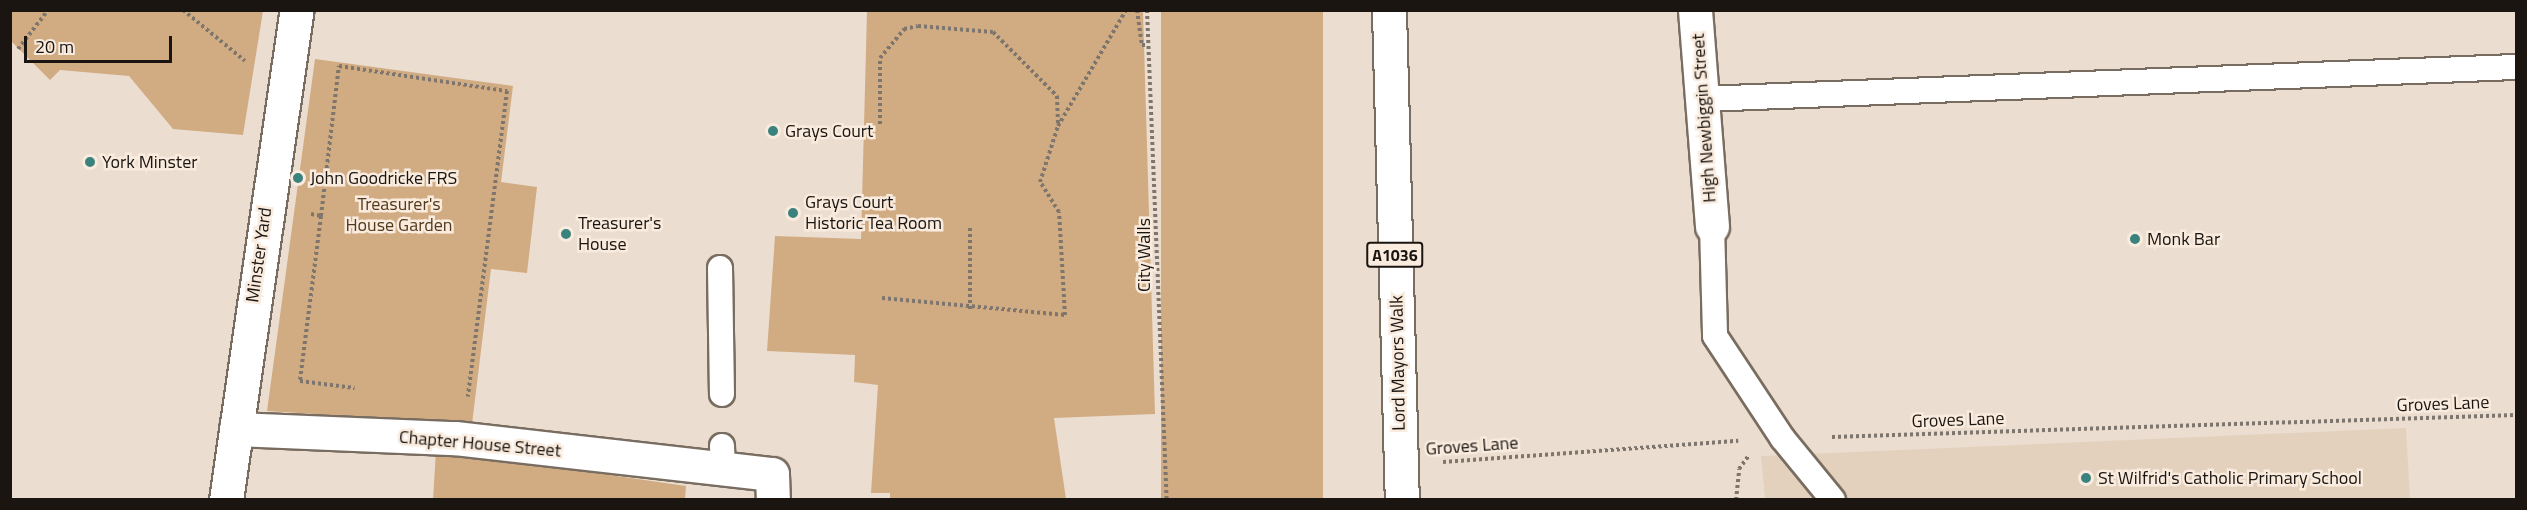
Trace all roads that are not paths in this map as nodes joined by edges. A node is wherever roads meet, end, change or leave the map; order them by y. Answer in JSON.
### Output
{"nodes":[{"id":1,"x":297,"y":10,"type":"edge"},
{"id":2,"x":1389,"y":10,"type":"edge"},
{"id":3,"x":1695,"y":10,"type":"edge"},
{"id":4,"x":2517,"y":67,"type":"edge"},
{"id":5,"x":1704,"y":99,"type":"junction"},
{"id":6,"x":1712,"y":226,"type":"joint"},
{"id":7,"x":720,"y":268,"type":"dead end"},
{"id":8,"x":722,"y":394,"type":"dead end"},
{"id":9,"x":236,"y":429,"type":"junction"},
{"id":10,"x":226,"y":500,"type":"edge"},
{"id":11,"x":773,"y":500,"type":"edge"},
{"id":12,"x":1402,"y":500,"type":"edge"},
{"id":13,"x":1833,"y":500,"type":"edge"}],
"edges":[{"from":1,"to":9,"type":"street","name":"Minster Yard"},
{"from":2,"to":12,"type":"street","name":"Lord Mayors Walk","number":"A1036"},
{"from":3,"to":5,"type":"street","name":"High Newbiggin Street"},
{"from":4,"to":5,"type":"lane"},
{"from":5,"to":6,"type":"street","name":"High Newbiggin Street"},
{"from":6,"to":13,"type":"lane"},
{"from":7,"to":8,"type":"lane"},
{"from":9,"to":10,"type":"street","name":"Minster Yard"},
{"from":9,"to":11,"type":"street","name":"Chapter House Street"}]}
